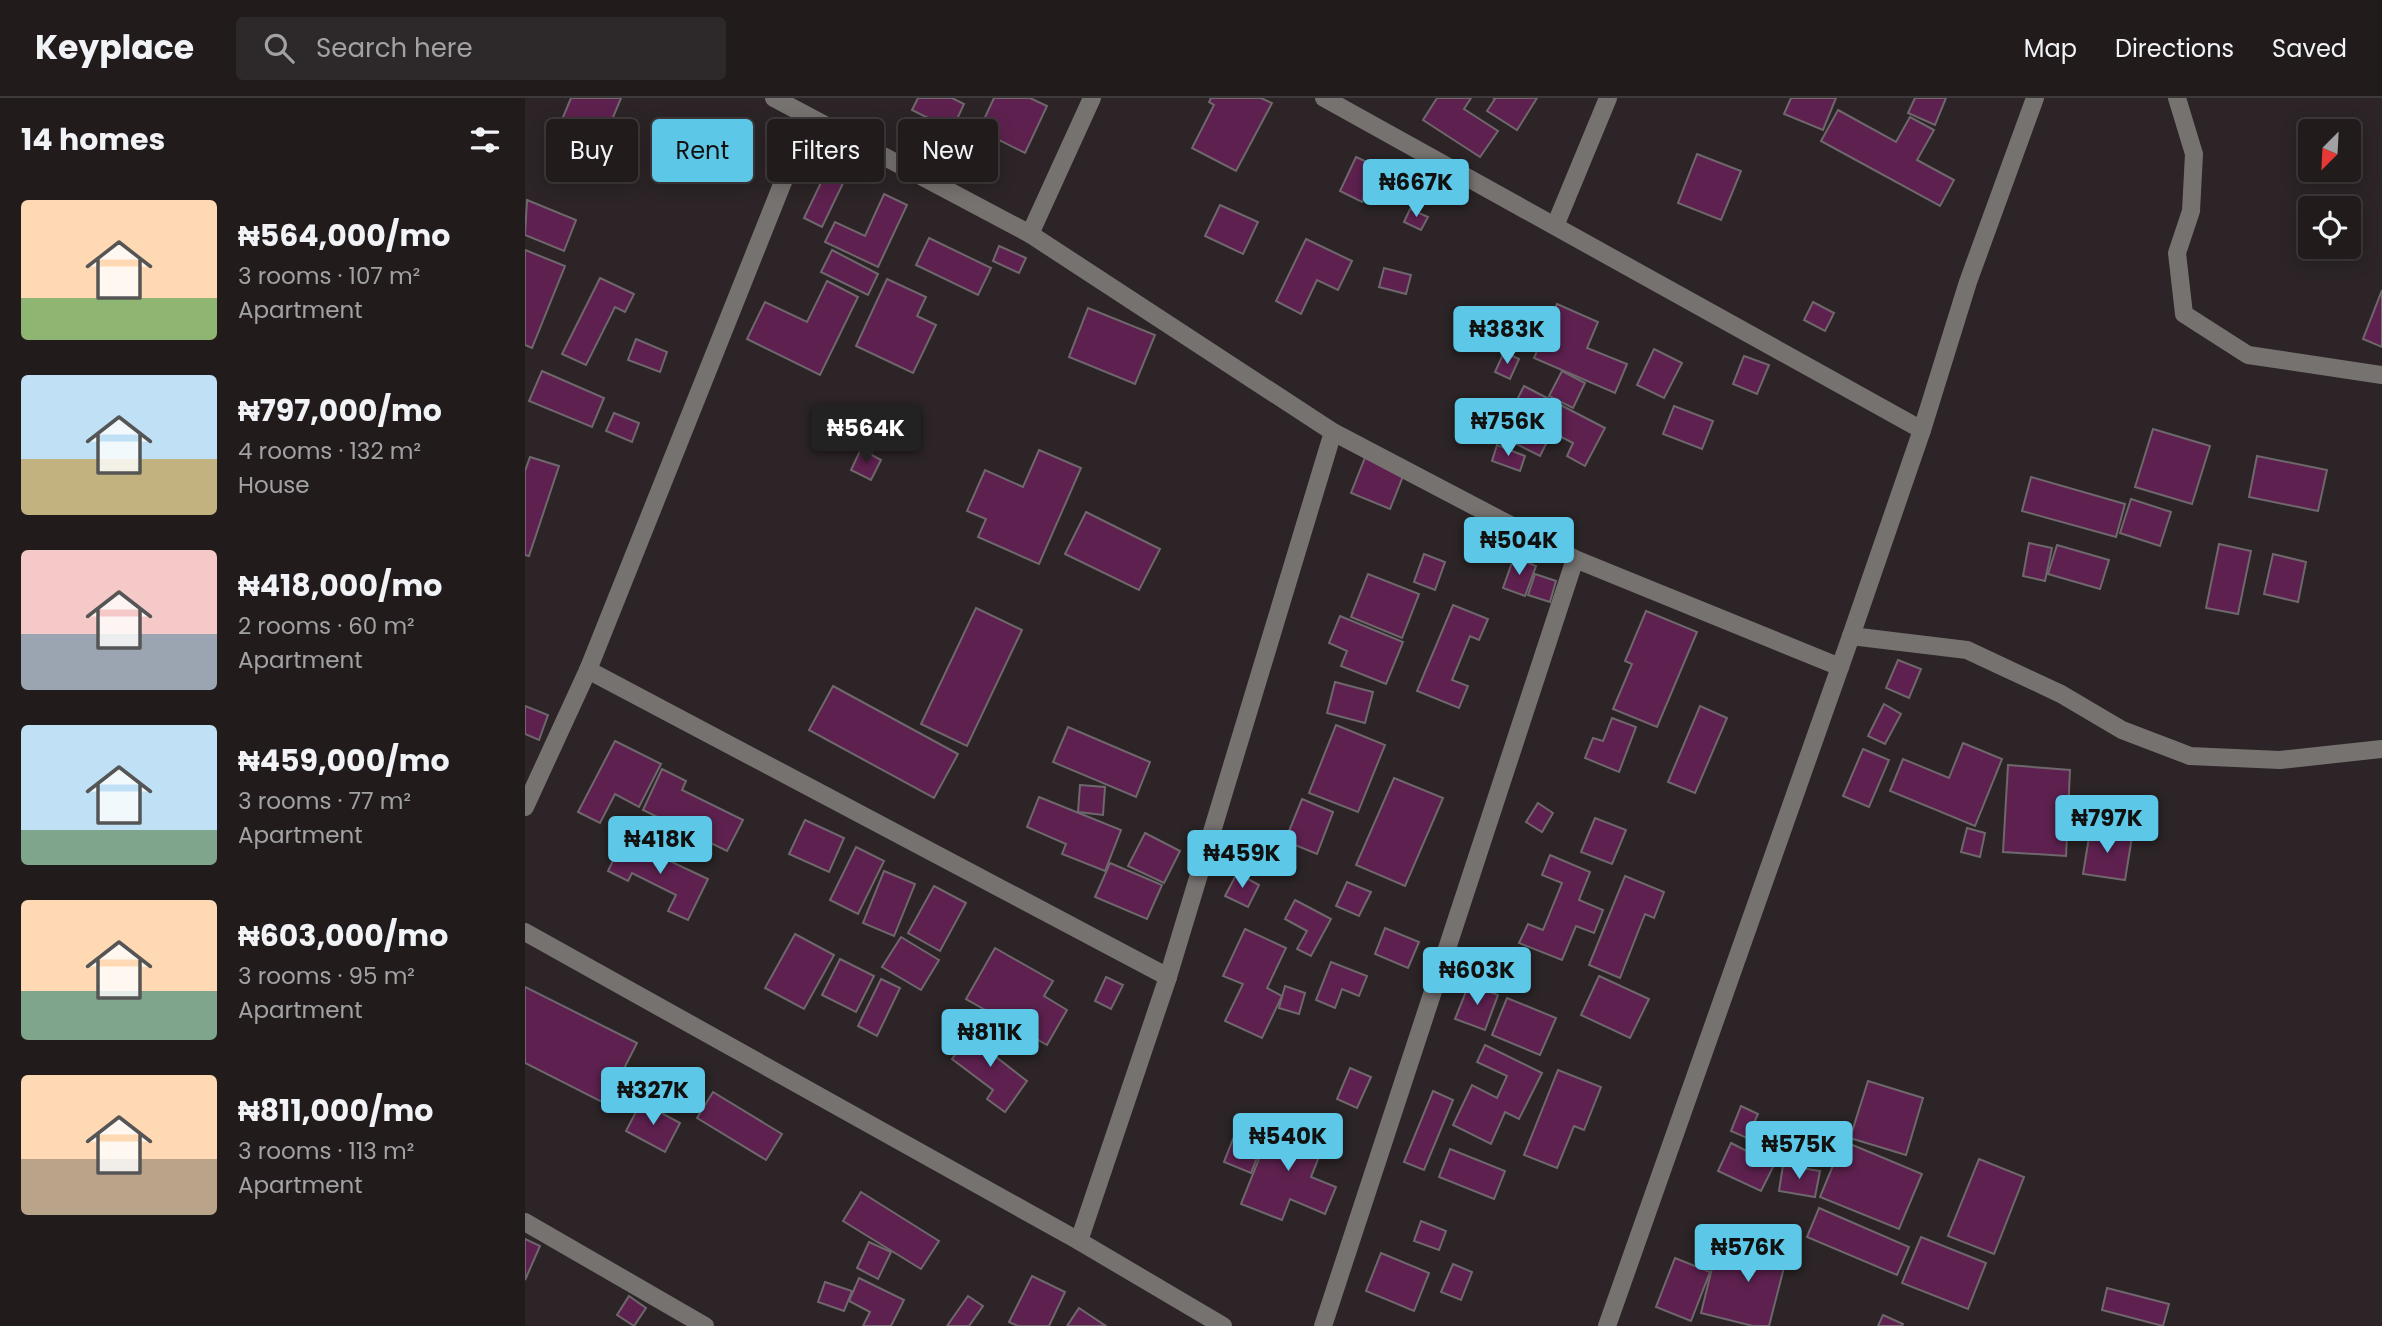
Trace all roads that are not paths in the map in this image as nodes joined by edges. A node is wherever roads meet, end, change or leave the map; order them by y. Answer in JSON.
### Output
{"nodes":[{"id":1,"x":774,"y":98,"type":"edge"},
{"id":2,"x":1092,"y":98,"type":"edge"},
{"id":3,"x":1324,"y":98,"type":"edge"},
{"id":4,"x":1608,"y":98,"type":"edge"},
{"id":5,"x":2035,"y":98,"type":"edge"},
{"id":6,"x":2177,"y":98,"type":"edge"},
{"id":7,"x":809,"y":117,"type":"junction"},
{"id":8,"x":1555,"y":226,"type":"junction"},
{"id":9,"x":1030,"y":234,"type":"junction"},
{"id":10,"x":2382,"y":376,"type":"edge"},
{"id":11,"x":1922,"y":429,"type":"junction"},
{"id":12,"x":1333,"y":432,"type":"junction"},
{"id":13,"x":1574,"y":559,"type":"junction"},
{"id":14,"x":1851,"y":636,"type":"junction"},
{"id":15,"x":1840,"y":667,"type":"junction"},
{"id":16,"x":588,"y":670,"type":"junction"},
{"id":17,"x":2382,"y":749,"type":"edge"},
{"id":18,"x":525,"y":807,"type":"edge"},
{"id":19,"x":525,"y":932,"type":"edge"},
{"id":20,"x":1168,"y":977,"type":"junction"},
{"id":21,"x":525,"y":1222,"type":"edge"},
{"id":22,"x":1079,"y":1241,"type":"junction"},
{"id":23,"x":705,"y":1326,"type":"edge"},
{"id":24,"x":1223,"y":1326,"type":"edge"},
{"id":25,"x":1323,"y":1326,"type":"edge"},
{"id":26,"x":1607,"y":1326,"type":"edge"}],
"edges":[{"from":1,"to":7,"type":"street"},
{"from":2,"to":9,"type":"street"},
{"from":3,"to":8,"type":"street"},
{"from":4,"to":8,"type":"street"},
{"from":5,"to":11,"type":"street"},
{"from":6,"to":10,"type":"street"},
{"from":7,"to":9,"type":"street"},
{"from":7,"to":16,"type":"street"},
{"from":8,"to":11,"type":"street"},
{"from":9,"to":12,"type":"street"},
{"from":11,"to":14,"type":"street"},
{"from":12,"to":13,"type":"street"},
{"from":12,"to":20,"type":"street"},
{"from":13,"to":15,"type":"street"},
{"from":13,"to":25,"type":"street"},
{"from":14,"to":15,"type":"street"},
{"from":14,"to":17,"type":"street"},
{"from":15,"to":26,"type":"street"},
{"from":16,"to":18,"type":"street"},
{"from":16,"to":20,"type":"street"},
{"from":19,"to":22,"type":"street"},
{"from":20,"to":22,"type":"street"},
{"from":21,"to":23,"type":"street"},
{"from":22,"to":24,"type":"street"}]}
